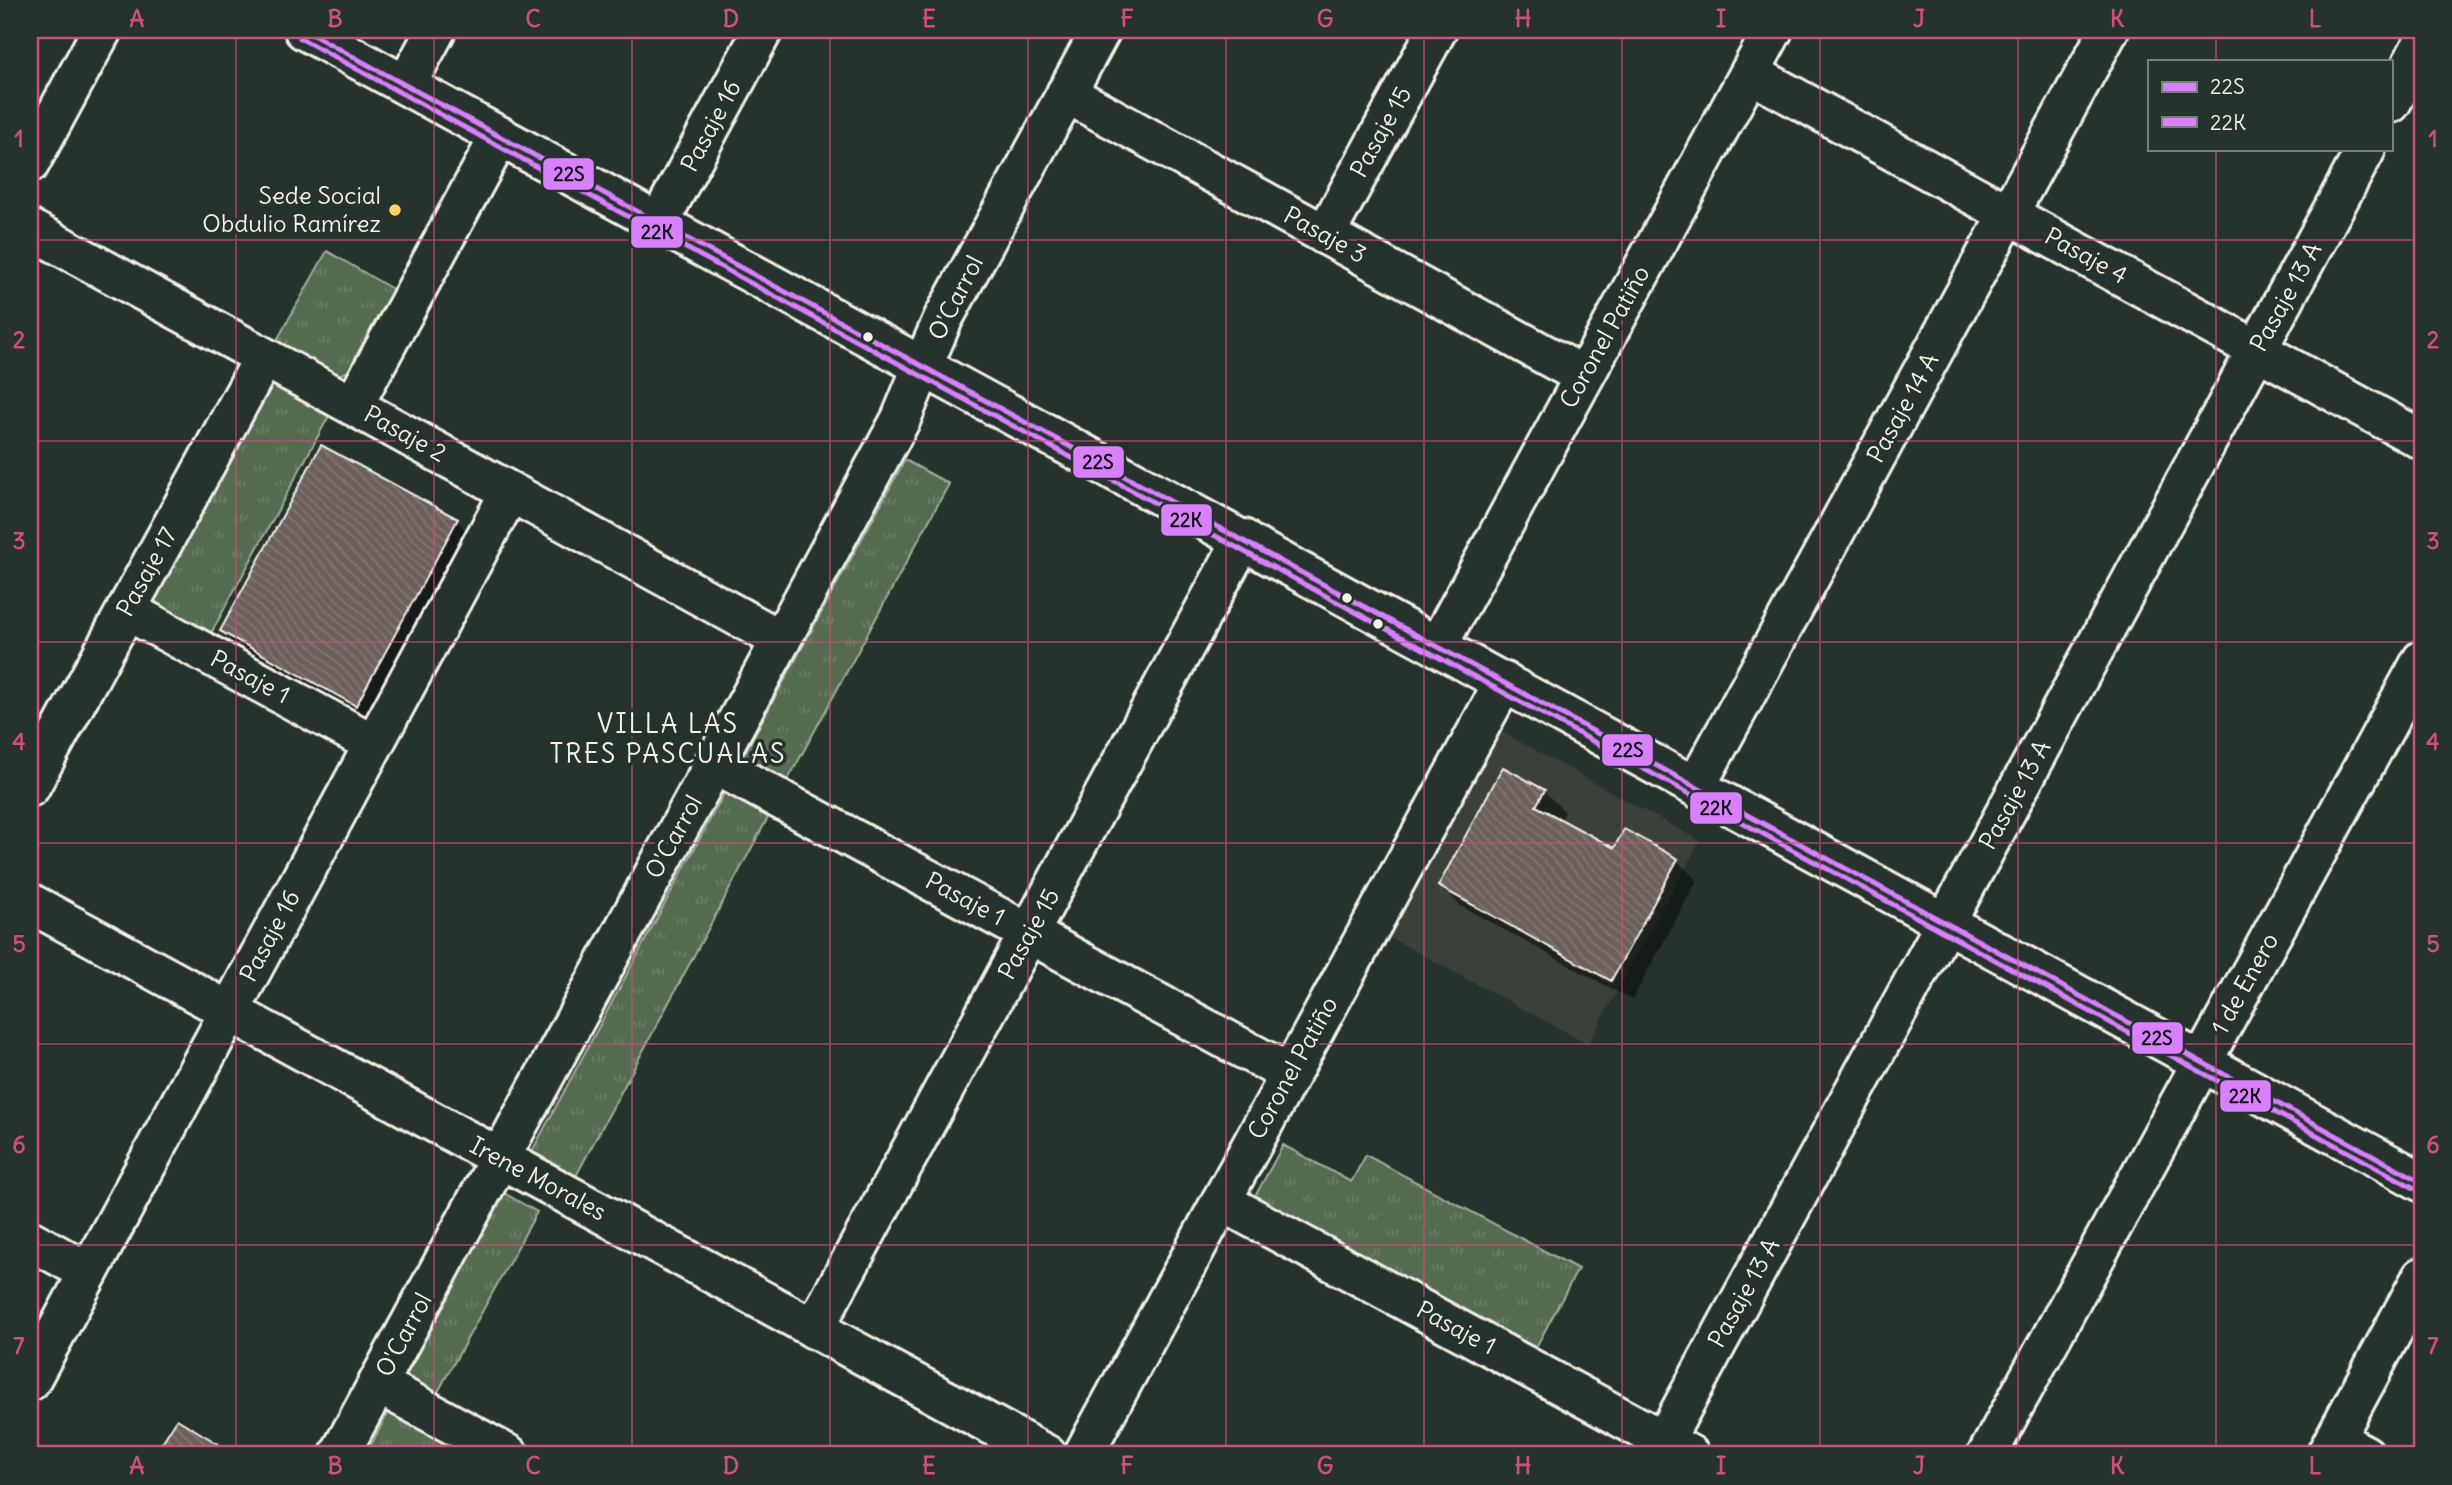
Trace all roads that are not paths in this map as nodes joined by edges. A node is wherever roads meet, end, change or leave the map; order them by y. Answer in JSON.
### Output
{"nodes":[{"id":1,"x":102,"y":30,"type":"edge"},
{"id":2,"x":304,"y":30,"type":"edge"},
{"id":3,"x":436,"y":30,"type":"edge"},
{"id":4,"x":763,"y":30,"type":"edge"},
{"id":5,"x":1101,"y":30,"type":"edge"},
{"id":6,"x":1437,"y":30,"type":"edge"},
{"id":7,"x":1773,"y":30,"type":"edge"},
{"id":8,"x":2109,"y":30,"type":"edge"},
{"id":9,"x":2422,"y":45,"type":"edge"},
{"id":10,"x":1750,"y":73,"type":"junction"},
{"id":11,"x":406,"y":85,"type":"junction"},
{"id":12,"x":1066,"y":93,"type":"junction"},
{"id":13,"x":2392,"y":101,"type":"edge"},
{"id":14,"x":500,"y":136,"type":"junction"},
{"id":15,"x":2365,"y":150,"type":"edge"},
{"id":16,"x":30,"y":163,"type":"edge"},
{"id":17,"x":2009,"y":214,"type":"junction"},
{"id":18,"x":659,"y":222,"type":"junction"},
{"id":19,"x":30,"y":229,"type":"edge"},
{"id":20,"x":1325,"y":235,"type":"junction"},
{"id":21,"x":2257,"y":349,"type":"junction"},
{"id":22,"x":264,"y":357,"type":"junction"},
{"id":23,"x":923,"y":365,"type":"junction"},
{"id":24,"x":1584,"y":376,"type":"junction"},
{"id":25,"x":353,"y":406,"type":"junction"},
{"id":26,"x":2422,"y":440,"type":"edge"},
{"id":27,"x":510,"y":492,"type":"junction"},
{"id":28,"x":1243,"y":539,"type":"junction"},
{"id":29,"x":126,"y":610,"type":"junction"},
{"id":30,"x":781,"y":640,"type":"junction"},
{"id":31,"x":1437,"y":645,"type":"junction"},
{"id":32,"x":2422,"y":660,"type":"edge"},
{"id":33,"x":1504,"y":682,"type":"junction"},
{"id":34,"x":374,"y":744,"type":"junction"},
{"id":35,"x":714,"y":764,"type":"junction"},
{"id":36,"x":1696,"y":786,"type":"junction"},
{"id":37,"x":30,"y":787,"type":"edge"},
{"id":38,"x":30,"y":903,"type":"edge"},
{"id":39,"x":1946,"y":922,"type":"junction"},
{"id":40,"x":1029,"y":934,"type":"junction"},
{"id":41,"x":229,"y":1012,"type":"junction"},
{"id":42,"x":2203,"y":1062,"type":"junction"},
{"id":43,"x":1290,"y":1074,"type":"junction"},
{"id":44,"x":500,"y":1158,"type":"junction"},
{"id":45,"x":2422,"y":1182,"type":"edge"},
{"id":46,"x":1221,"y":1201,"type":"junction"},
{"id":47,"x":30,"y":1240,"type":"edge"},
{"id":48,"x":89,"y":1272,"type":"junction"},
{"id":49,"x":2422,"y":1277,"type":"edge"},
{"id":50,"x":814,"y":1329,"type":"junction"},
{"id":51,"x":30,"y":1381,"type":"edge"},
{"id":52,"x":378,"y":1384,"type":"junction"},
{"id":53,"x":1677,"y":1448,"type":"edge"},
{"id":54,"x":2342,"y":1450,"type":"edge"},
{"id":55,"x":339,"y":1455,"type":"edge"},
{"id":56,"x":509,"y":1455,"type":"edge"},
{"id":57,"x":1047,"y":1455,"type":"edge"},
{"id":58,"x":1083,"y":1455,"type":"edge"},
{"id":59,"x":1987,"y":1455,"type":"edge"}],
"edges":[{"from":1,"to":16,"type":"street"},
{"from":2,"to":11,"type":"street"},
{"from":3,"to":11,"type":"street"},
{"from":4,"to":18,"type":"street","name":"Pasaje 16"},
{"from":5,"to":12,"type":"street","name":"O'Carrol"},
{"from":6,"to":20,"type":"street","name":"Pasaje 15"},
{"from":7,"to":10,"type":"street","name":"Coronel Patiño"},
{"from":8,"to":17,"type":"street","name":"Pasaje 14 A"},
{"from":9,"to":13,"type":"street"},
{"from":10,"to":17,"type":"street","name":"Pasaje 4"},
{"from":10,"to":24,"type":"street","name":"Coronel Patiño"},
{"from":11,"to":14,"type":"street"},
{"from":12,"to":20,"type":"street","name":"Pasaje 3"},
{"from":12,"to":23,"type":"street","name":"O'Carrol"},
{"from":14,"to":18,"type":"street"},
{"from":14,"to":25,"type":"street"},
{"from":15,"to":21,"type":"street","name":"Pasaje 13 A"},
{"from":17,"to":21,"type":"street","name":"Pasaje 4"},
{"from":17,"to":36,"type":"street","name":"Pasaje 14 A"},
{"from":18,"to":23,"type":"street"},
{"from":19,"to":22,"type":"street","name":"Pasaje 2"},
{"from":20,"to":24,"type":"street","name":"Pasaje 3"},
{"from":21,"to":26,"type":"street","name":"Pasaje 4"},
{"from":21,"to":39,"type":"street","name":"Pasaje 13 A"},
{"from":22,"to":25,"type":"street","name":"Pasaje 2"},
{"from":22,"to":29,"type":"street","name":"Pasaje 17"},
{"from":23,"to":28,"type":"street"},
{"from":23,"to":30,"type":"street","name":"O'Carrol"},
{"from":24,"to":31,"type":"street","name":"Coronel Patiño"},
{"from":25,"to":27,"type":"street","name":"Pasaje 2"},
{"from":27,"to":30,"type":"street","name":"Pasaje 2"},
{"from":27,"to":34,"type":"street","name":"Pasaje 16"},
{"from":28,"to":31,"type":"street"},
{"from":28,"to":40,"type":"street","name":"Pasaje 15"},
{"from":29,"to":34,"type":"street","name":"Pasaje 1"},
{"from":29,"to":37,"type":"street","name":"Pasaje 17"},
{"from":30,"to":35,"type":"street","name":"O'Carrol"},
{"from":31,"to":33,"type":"street"},
{"from":32,"to":42,"type":"street","name":"1 de Enero"},
{"from":33,"to":36,"type":"street"},
{"from":33,"to":43,"type":"street","name":"Coronel Patiño"},
{"from":34,"to":41,"type":"street","name":"Pasaje 16"},
{"from":35,"to":40,"type":"street","name":"Pasaje 1"},
{"from":35,"to":44,"type":"street","name":"O'Carrol"},
{"from":36,"to":39,"type":"street"},
{"from":38,"to":41,"type":"street","name":"Irene Morales"},
{"from":39,"to":42,"type":"street"},
{"from":39,"to":53,"type":"street","name":"Pasaje 13 A"},
{"from":40,"to":43,"type":"street","name":"Pasaje 1"},
{"from":40,"to":50,"type":"street","name":"Pasaje 15"},
{"from":41,"to":44,"type":"street","name":"Irene Morales"},
{"from":41,"to":48,"type":"street","name":"Pasaje 16"},
{"from":42,"to":45,"type":"street"},
{"from":42,"to":59,"type":"street","name":"1 de Enero"},
{"from":43,"to":46,"type":"street","name":"Coronel Patiño"},
{"from":44,"to":50,"type":"street","name":"Irene Morales"},
{"from":44,"to":52,"type":"street","name":"O'Carrol"},
{"from":46,"to":53,"type":"street","name":"Pasaje 1"},
{"from":46,"to":58,"type":"street","name":"Coronel Patiño"},
{"from":47,"to":48,"type":"street"},
{"from":48,"to":51,"type":"street","name":"Pasaje 16"},
{"from":49,"to":54,"type":"street"},
{"from":50,"to":57,"type":"street","name":"Irene Morales"},
{"from":52,"to":55,"type":"street","name":"O'Carrol"},
{"from":52,"to":56,"type":"street"}]}
